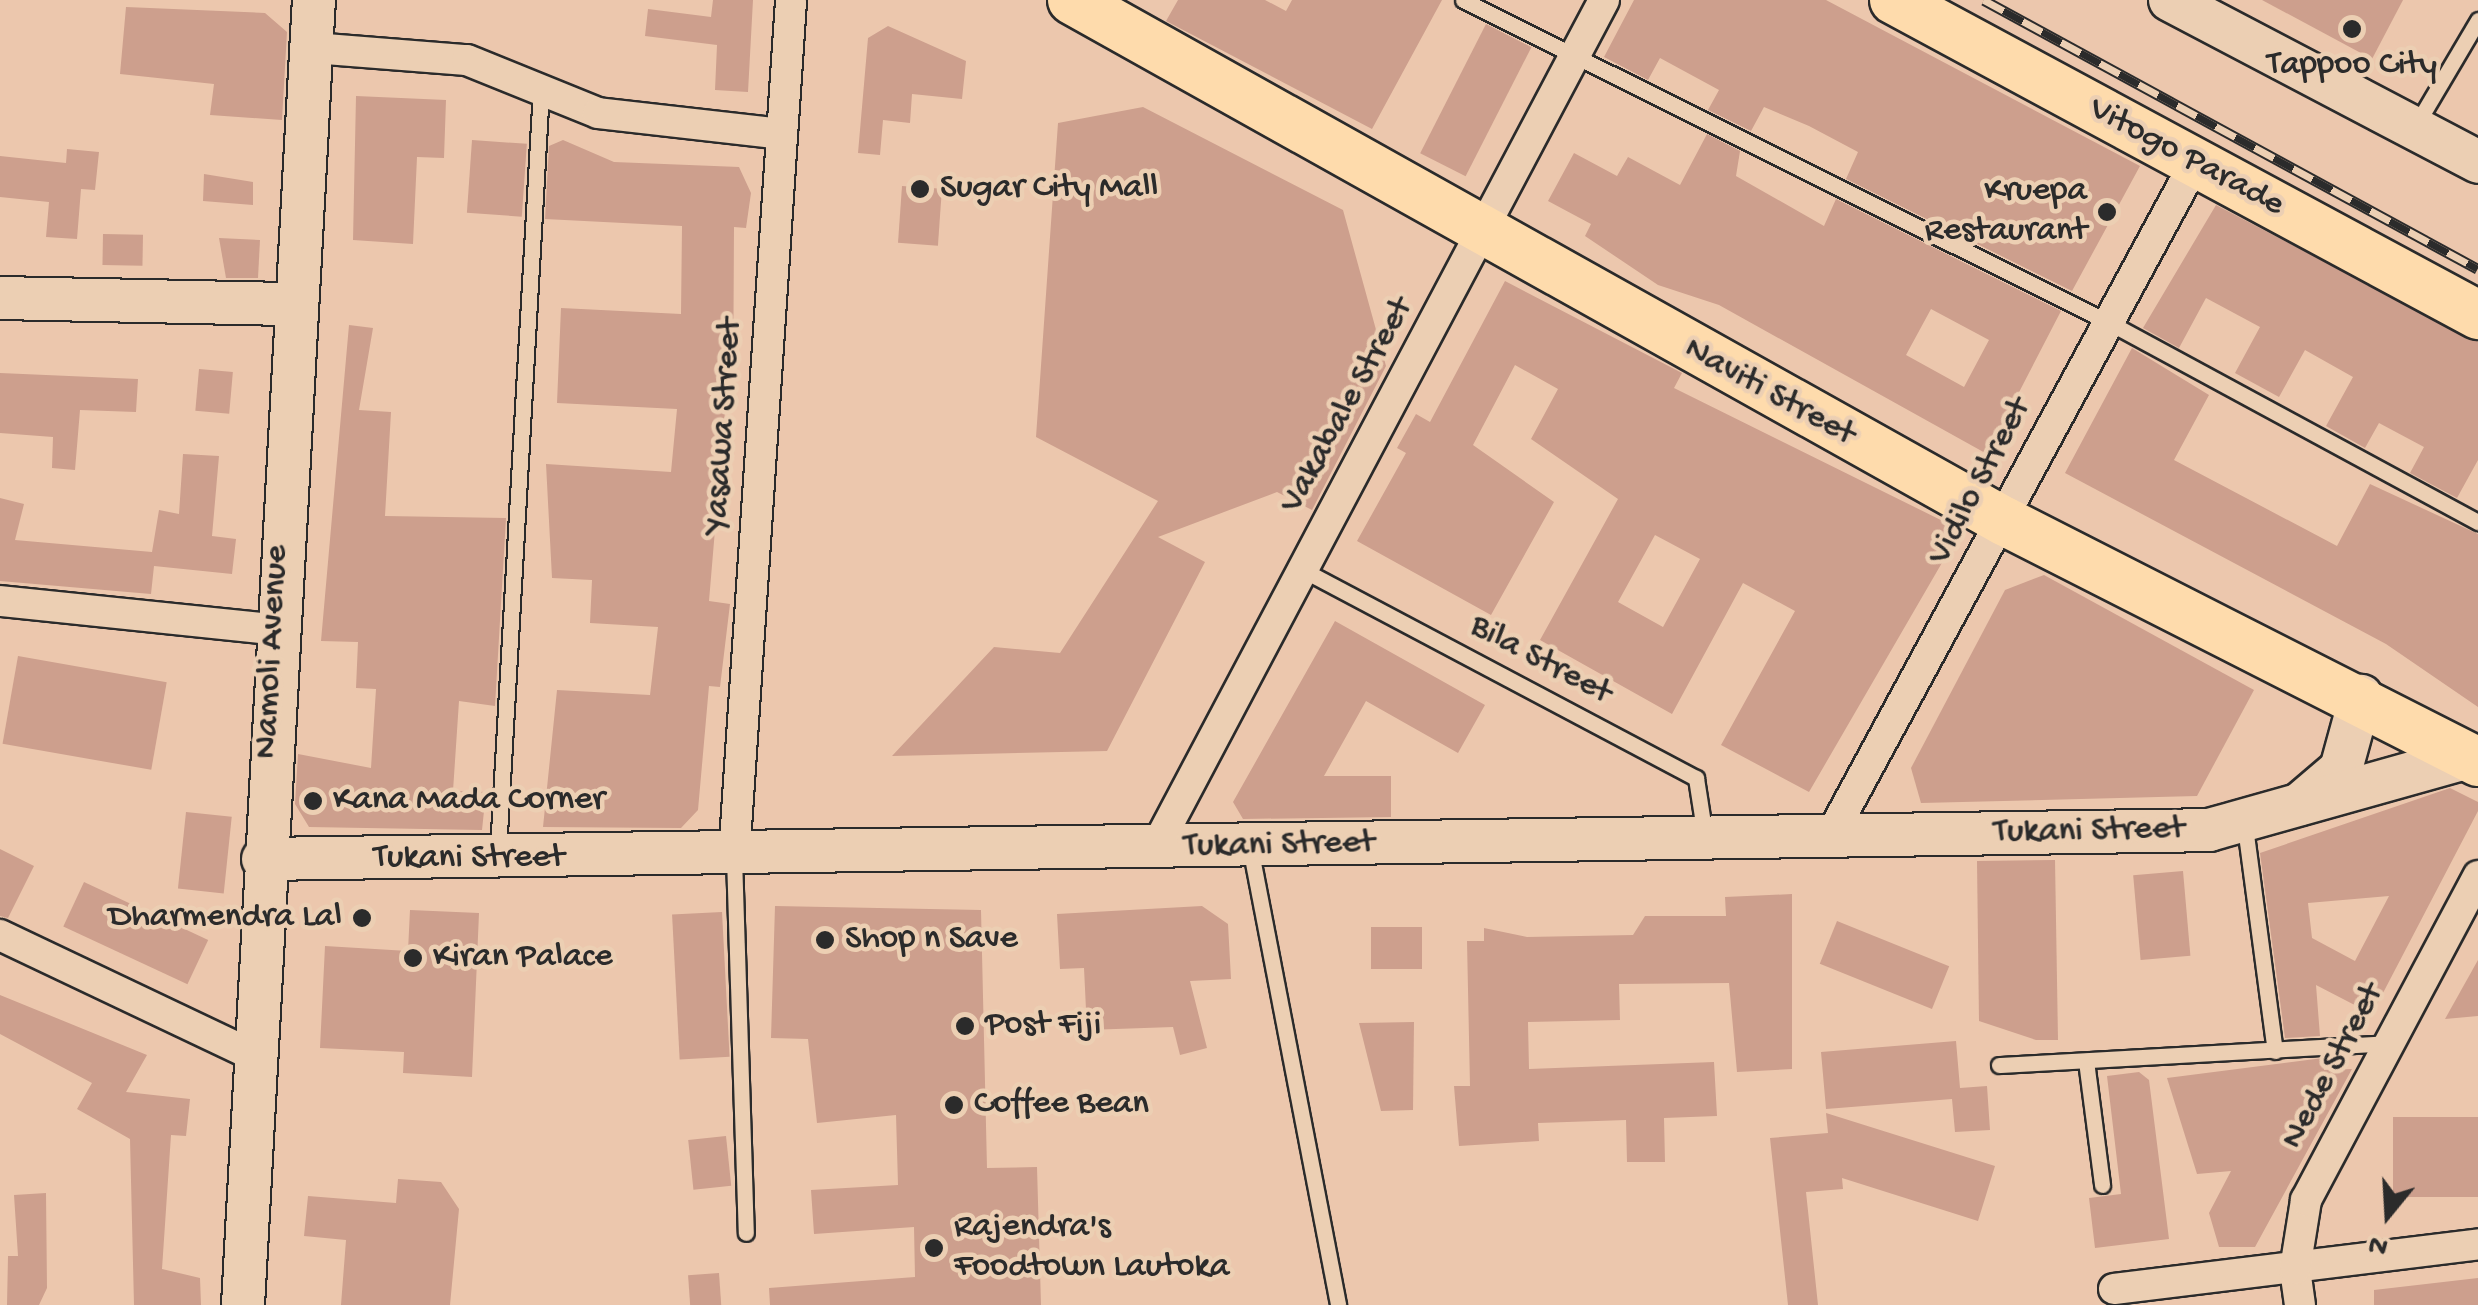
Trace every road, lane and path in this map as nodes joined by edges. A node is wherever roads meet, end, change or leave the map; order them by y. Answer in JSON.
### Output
{"nodes":[{"id":1,"x":314,"y":0,"type":"edge"},
{"id":2,"x":791,"y":0,"type":"edge"},
{"id":3,"x":1072,"y":0,"type":"edge"},
{"id":4,"x":1463,"y":0,"type":"edge"},
{"id":5,"x":1604,"y":0,"type":"edge"},
{"id":6,"x":1894,"y":0,"type":"edge"},
{"id":7,"x":2170,"y":0,"type":"edge"},
{"id":8,"x":2478,"y":20,"type":"edge"},
{"id":9,"x":313,"y":48,"type":"junction"},
{"id":10,"x":1573,"y":59,"type":"junction"},
{"id":11,"x":542,"y":90,"type":"junction"},
{"id":12,"x":2414,"y":128,"type":"junction"},
{"id":13,"x":782,"y":134,"type":"junction"},
{"id":14,"x":2478,"y":162,"type":"edge"},
{"id":15,"x":2195,"y":164,"type":"junction"},
{"id":16,"x":1485,"y":238,"type":"junction"},
{"id":17,"x":0,"y":298,"type":"edge"},
{"id":18,"x":294,"y":304,"type":"junction"},
{"id":19,"x":2478,"y":316,"type":"edge"},
{"id":20,"x":2108,"y":322,"type":"junction"},
{"id":21,"x":2004,"y":520,"type":"junction"},
{"id":22,"x":2478,"y":522,"type":"edge"},
{"id":23,"x":1301,"y":570,"type":"junction"},
{"id":24,"x":0,"y":601,"type":"edge"},
{"id":25,"x":273,"y":629,"type":"junction"},
{"id":26,"x":2361,"y":696,"type":"junction"},
{"id":27,"x":2473,"y":759,"type":"edge"},
{"id":28,"x":2292,"y":811,"type":"junction"},
{"id":29,"x":2246,"y":826,"type":"junction"},
{"id":30,"x":1831,"y":834,"type":"junction"},
{"id":31,"x":1706,"y":839,"type":"junction"},
{"id":32,"x":1156,"y":847,"type":"junction"},
{"id":33,"x":1250,"y":847,"type":"junction"},
{"id":34,"x":734,"y":857,"type":"junction"},
{"id":35,"x":263,"y":858,"type":"junction"},
{"id":36,"x":498,"y":860,"type":"junction"},
{"id":37,"x":2478,"y":876,"type":"edge"},
{"id":38,"x":0,"y":935,"type":"edge"},
{"id":39,"x":2390,"y":1043,"type":"junction"},
{"id":40,"x":2275,"y":1051,"type":"junction"},
{"id":41,"x":251,"y":1054,"type":"junction"},
{"id":42,"x":2086,"y":1060,"type":"junction"},
{"id":43,"x":1999,"y":1065,"type":"dead end"},
{"id":44,"x":2102,"y":1185,"type":"dead end"},
{"id":45,"x":746,"y":1233,"type":"dead end"},
{"id":46,"x":2478,"y":1244,"type":"edge"},
{"id":47,"x":2295,"y":1269,"type":"junction"},
{"id":48,"x":2114,"y":1289,"type":"dead end"},
{"id":49,"x":244,"y":1305,"type":"edge"},
{"id":50,"x":1338,"y":1305,"type":"edge"},
{"id":51,"x":2300,"y":1305,"type":"edge"}],
"edges":[{"from":1,"to":9,"type":"street","name":"Namoli Avenue"},
{"from":2,"to":13,"type":"street","name":"Yasawa Street"},
{"from":3,"to":16,"type":"main road","name":"Naviti Street"},
{"from":4,"to":10,"type":"lane"},
{"from":5,"to":10,"type":"street","name":"Vakabale Street"},
{"from":6,"to":15,"type":"main road","name":"Vitogo Parade"},
{"from":7,"to":12,"type":"street"},
{"from":8,"to":12,"type":"lane"},
{"from":9,"to":11,"type":"street"},
{"from":9,"to":18,"type":"street","name":"Namoli Avenue"},
{"from":10,"to":16,"type":"street","name":"Vakabale Street"},
{"from":10,"to":20,"type":"lane"},
{"from":11,"to":13,"type":"street"},
{"from":11,"to":36,"type":"lane"},
{"from":12,"to":14,"type":"street"},
{"from":13,"to":34,"type":"street","name":"Yasawa Street"},
{"from":15,"to":19,"type":"main road","name":"Vitogo Parade"},
{"from":15,"to":20,"type":"street","name":"Vidilo Street"},
{"from":16,"to":21,"type":"main road","name":"Naviti Street"},
{"from":16,"to":23,"type":"street","name":"Vakabale Street"},
{"from":17,"to":18,"type":"street"},
{"from":18,"to":25,"type":"street","name":"Namoli Avenue"},
{"from":20,"to":21,"type":"street","name":"Vidilo Street"},
{"from":20,"to":22,"type":"lane"},
{"from":21,"to":26,"type":"main road","name":"Naviti Street"},
{"from":21,"to":30,"type":"street","name":"Vidilo Street"},
{"from":23,"to":31,"type":"lane","name":"Bila Street"},
{"from":23,"to":32,"type":"street","name":"Vakabale Street"},
{"from":24,"to":25,"type":"street"},
{"from":25,"to":35,"type":"street","name":"Namoli Avenue"},
{"from":26,"to":27,"type":"main road","name":"Naviti Street"},
{"from":26,"to":28,"type":"street","name":"Tukani Street"},
{"from":27,"to":28,"type":"street","name":"Tukani Street"},
{"from":28,"to":29,"type":"street","name":"Tukani Street"},
{"from":29,"to":30,"type":"street","name":"Tukani Street"},
{"from":29,"to":40,"type":"lane"},
{"from":30,"to":31,"type":"street","name":"Tukani Street"},
{"from":31,"to":33,"type":"street","name":"Tukani Street"},
{"from":32,"to":33,"type":"street","name":"Tukani Street"},
{"from":32,"to":34,"type":"street","name":"Tukani Street"},
{"from":33,"to":50,"type":"lane"},
{"from":34,"to":36,"type":"street","name":"Tukani Street"},
{"from":34,"to":45,"type":"lane"},
{"from":35,"to":36,"type":"street","name":"Tukani Street"},
{"from":35,"to":41,"type":"street","name":"Namoli Avenue"},
{"from":37,"to":39,"type":"street","name":"Nede Street"},
{"from":38,"to":41,"type":"street"},
{"from":39,"to":40,"type":"lane"},
{"from":39,"to":47,"type":"street","name":"Nede Street"},
{"from":40,"to":42,"type":"lane"},
{"from":41,"to":49,"type":"street","name":"Namoli Avenue"},
{"from":42,"to":43,"type":"lane"},
{"from":42,"to":44,"type":"lane"},
{"from":46,"to":47,"type":"street"},
{"from":47,"to":48,"type":"street"},
{"from":47,"to":51,"type":"street","name":"Nede Street"}]}
